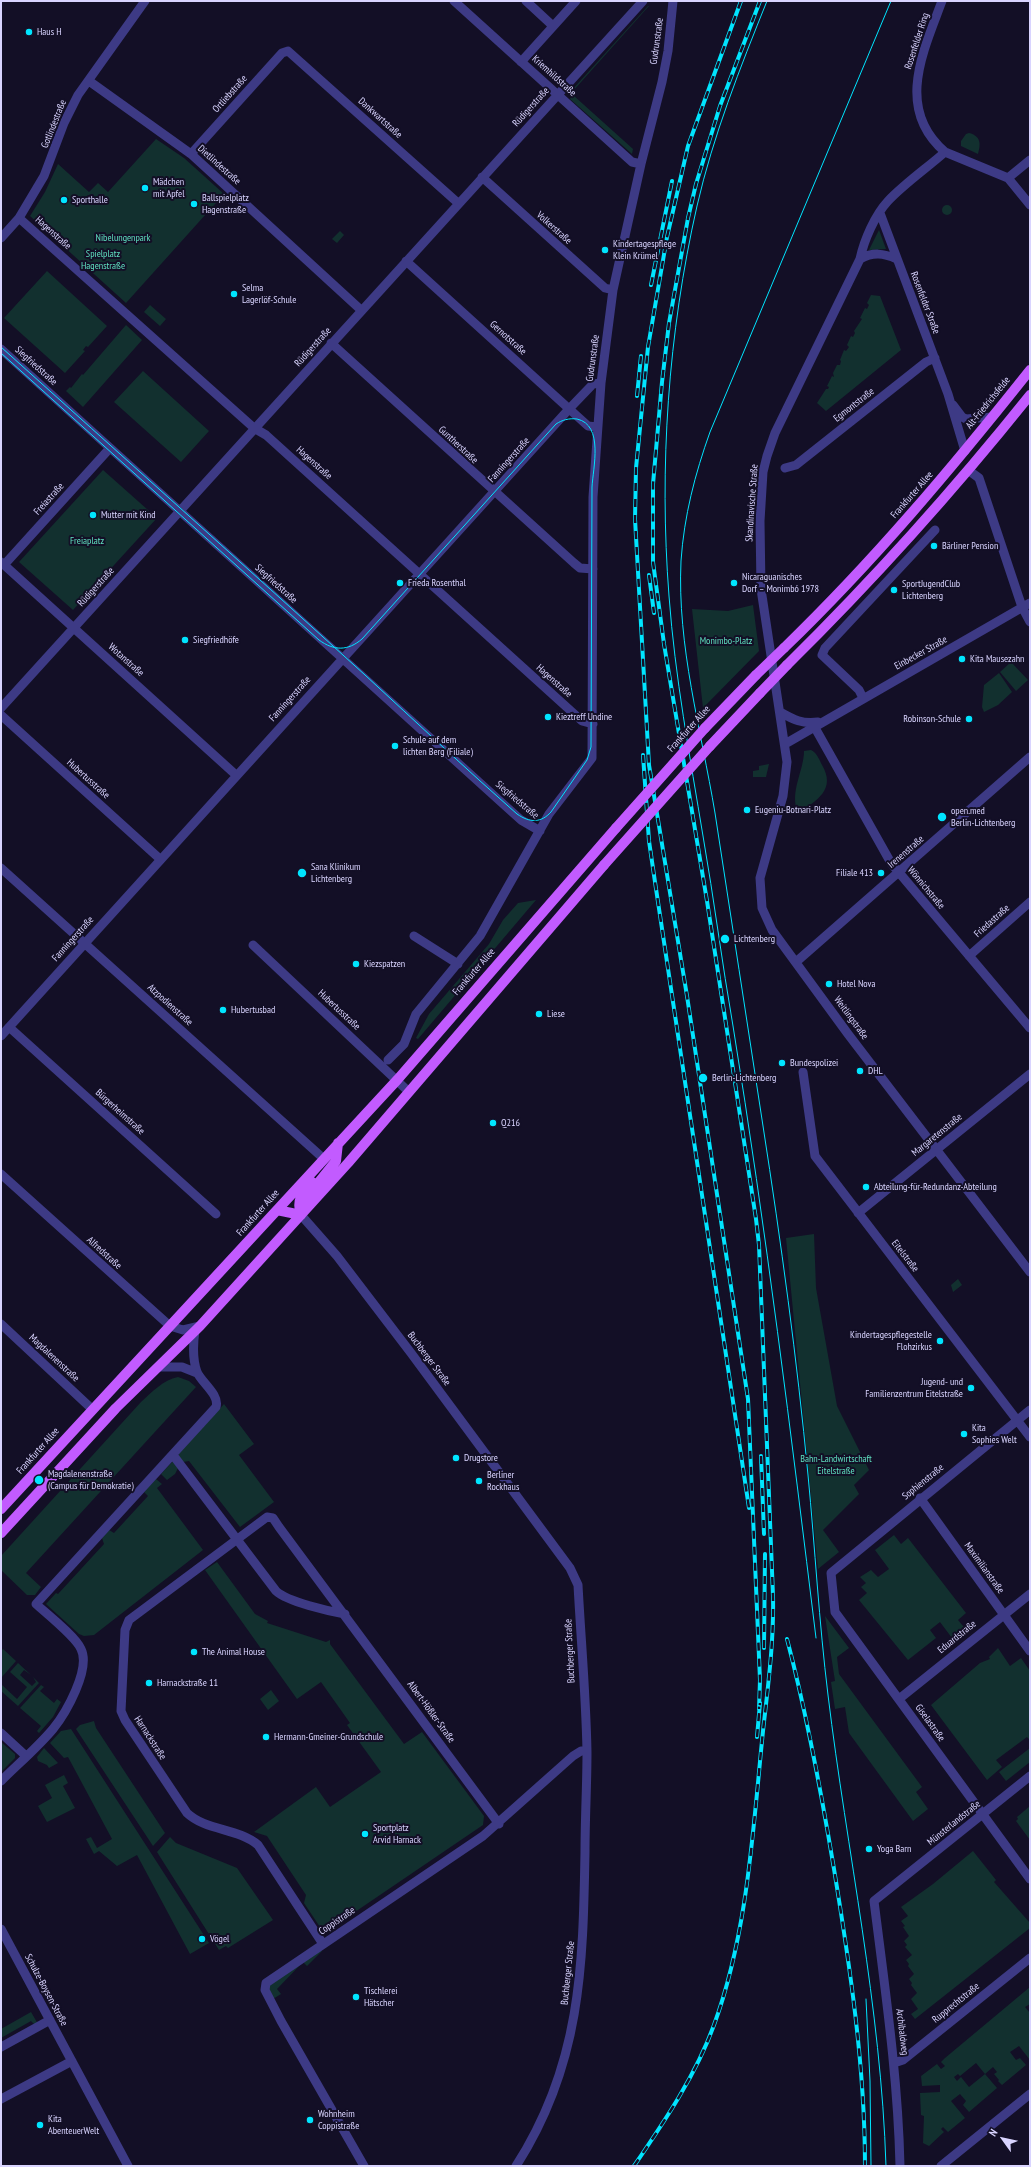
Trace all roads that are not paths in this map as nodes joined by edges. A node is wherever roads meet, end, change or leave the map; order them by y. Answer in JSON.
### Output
{"nodes":[{"id":1,"x":145,"y":1,"type":"edge"},
{"id":2,"x":454,"y":1,"type":"edge"},
{"id":3,"x":526,"y":1,"type":"edge"},
{"id":4,"x":576,"y":1,"type":"edge"},
{"id":5,"x":643,"y":1,"type":"edge"},
{"id":6,"x":673,"y":1,"type":"edge"},
{"id":7,"x":942,"y":1,"type":"edge"},
{"id":8,"x":553,"y":26,"type":"junction"},
{"id":9,"x":286,"y":51,"type":"joint"},
{"id":10,"x":521,"y":62,"type":"junction"},
{"id":11,"x":88,"y":81,"type":"junction"},
{"id":12,"x":557,"y":94,"type":"junction"},
{"id":13,"x":945,"y":152,"type":"junction"},
{"id":14,"x":191,"y":154,"type":"junction"},
{"id":15,"x":1030,"y":160,"type":"edge"},
{"id":16,"x":641,"y":164,"type":"junction"},
{"id":17,"x":482,"y":177,"type":"junction"},
{"id":18,"x":1008,"y":178,"type":"junction"},
{"id":19,"x":458,"y":203,"type":"junction"},
{"id":20,"x":1030,"y":204,"type":"edge"},
{"id":21,"x":880,"y":213,"type":"junction"},
{"id":22,"x":19,"y":218,"type":"junction"},
{"id":23,"x":1,"y":238,"type":"edge"},
{"id":24,"x":860,"y":259,"type":"junction"},
{"id":25,"x":897,"y":259,"type":"junction"},
{"id":26,"x":406,"y":261,"type":"junction"},
{"id":27,"x":613,"y":290,"type":"junction"},
{"id":28,"x":361,"y":310,"type":"junction"},
{"id":29,"x":331,"y":343,"type":"junction"},
{"id":30,"x":1,"y":349,"type":"edge"},
{"id":31,"x":935,"y":358,"type":"junction"},
{"id":32,"x":1030,"y":370,"type":"edge"},
{"id":33,"x":600,"y":383,"type":"junction"},
{"id":34,"x":1030,"y":395,"type":"edge"},
{"id":35,"x":950,"y":400,"type":"junction"},
{"id":36,"x":569,"y":409,"type":"junction"},
{"id":37,"x":992,"y":417,"type":"junction"},
{"id":38,"x":597,"y":427,"type":"junction"},
{"id":39,"x":254,"y":428,"type":"junction"},
{"id":40,"x":110,"y":448,"type":"junction"},
{"id":41,"x":965,"y":452,"type":"junction"},
{"id":42,"x":785,"y":468,"type":"dead end"},
{"id":43,"x":968,"y":470,"type":"junction"},
{"id":44,"x":494,"y":493,"type":"junction"},
{"id":45,"x":179,"y":511,"type":"junction"},
{"id":46,"x":935,"y":530,"type":"dead end"},
{"id":47,"x":3,"y":563,"type":"edge"},
{"id":48,"x":593,"y":569,"type":"junction"},
{"id":49,"x":420,"y":574,"type":"junction"},
{"id":50,"x":1026,"y":605,"type":"edge"},
{"id":51,"x":1030,"y":622,"type":"edge"},
{"id":52,"x":74,"y":628,"type":"junction"},
{"id":53,"x":342,"y":658,"type":"junction"},
{"id":54,"x":863,"y":698,"type":"junction"},
{"id":55,"x":1,"y":708,"type":"edge"},
{"id":56,"x":780,"y":712,"type":"junction"},
{"id":57,"x":1,"y":715,"type":"edge"},
{"id":58,"x":593,"y":724,"type":"junction"},
{"id":59,"x":818,"y":724,"type":"junction"},
{"id":60,"x":785,"y":744,"type":"junction"},
{"id":61,"x":1030,"y":757,"type":"edge"},
{"id":62,"x":236,"y":775,"type":"junction"},
{"id":63,"x":540,"y":831,"type":"junction"},
{"id":64,"x":160,"y":859,"type":"junction"},
{"id":65,"x":1,"y":868,"type":"edge"},
{"id":66,"x":899,"y":872,"type":"junction"},
{"id":67,"x":1030,"y":902,"type":"edge"},
{"id":68,"x":414,"y":936,"type":"dead end"},
{"id":69,"x":84,"y":943,"type":"junction"},
{"id":70,"x":253,"y":945,"type":"dead end"},
{"id":71,"x":969,"y":956,"type":"junction"},
{"id":72,"x":796,"y":962,"type":"junction"},
{"id":73,"x":458,"y":964,"type":"junction"},
{"id":74,"x":9,"y":1027,"type":"junction"},
{"id":75,"x":1030,"y":1028,"type":"edge"},
{"id":76,"x":1,"y":1036,"type":"edge"},
{"id":77,"x":388,"y":1060,"type":"dead end"},
{"id":78,"x":802,"y":1072,"type":"dead end"},
{"id":79,"x":1030,"y":1074,"type":"edge"},
{"id":80,"x":398,"y":1079,"type":"junction"},
{"id":81,"x":409,"y":1092,"type":"junction"},
{"id":82,"x":338,"y":1144,"type":"junction"},
{"id":83,"x":936,"y":1150,"type":"junction"},
{"id":84,"x":324,"y":1159,"type":"junction"},
{"id":85,"x":1,"y":1174,"type":"edge"},
{"id":86,"x":277,"y":1210,"type":"junction"},
{"id":87,"x":858,"y":1213,"type":"junction"},
{"id":88,"x":216,"y":1214,"type":"dead end"},
{"id":89,"x":301,"y":1215,"type":"junction"},
{"id":90,"x":1030,"y":1272,"type":"edge"},
{"id":91,"x":1,"y":1324,"type":"edge"},
{"id":92,"x":170,"y":1326,"type":"junction"},
{"id":93,"x":198,"y":1328,"type":"junction"},
{"id":94,"x":159,"y":1367,"type":"junction"},
{"id":95,"x":197,"y":1373,"type":"junction"},
{"id":96,"x":92,"y":1409,"type":"junction"},
{"id":97,"x":1030,"y":1410,"type":"edge"},
{"id":98,"x":1017,"y":1420,"type":"junction"},
{"id":99,"x":1030,"y":1437,"type":"edge"},
{"id":100,"x":173,"y":1455,"type":"junction"},
{"id":101,"x":920,"y":1498,"type":"junction"},
{"id":102,"x":1,"y":1509,"type":"edge"},
{"id":103,"x":267,"y":1517,"type":"joint"},
{"id":104,"x":1,"y":1532,"type":"edge"},
{"id":105,"x":236,"y":1540,"type":"junction"},
{"id":106,"x":831,"y":1573,"type":"joint"},
{"id":107,"x":1030,"y":1594,"type":"edge"},
{"id":108,"x":345,"y":1614,"type":"junction"},
{"id":109,"x":1004,"y":1614,"type":"junction"},
{"id":110,"x":1030,"y":1651,"type":"edge"},
{"id":111,"x":899,"y":1698,"type":"junction"},
{"id":112,"x":1,"y":1733,"type":"edge"},
{"id":113,"x":586,"y":1751,"type":"junction"},
{"id":114,"x":26,"y":1756,"type":"junction"},
{"id":115,"x":1030,"y":1776,"type":"edge"},
{"id":116,"x":1,"y":1781,"type":"edge"},
{"id":117,"x":983,"y":1814,"type":"junction"},
{"id":118,"x":499,"y":1824,"type":"junction"},
{"id":119,"x":1030,"y":1879,"type":"edge"},
{"id":120,"x":874,"y":1901,"type":"joint"},
{"id":121,"x":1,"y":1929,"type":"edge"},
{"id":122,"x":323,"y":1944,"type":"junction"},
{"id":123,"x":1030,"y":1958,"type":"edge"},
{"id":124,"x":50,"y":2020,"type":"junction"},
{"id":125,"x":1,"y":2047,"type":"edge"},
{"id":126,"x":72,"y":2061,"type":"junction"},
{"id":127,"x":894,"y":2063,"type":"junction"},
{"id":128,"x":1030,"y":2094,"type":"edge"},
{"id":129,"x":1,"y":2099,"type":"edge"},
{"id":130,"x":128,"y":2166,"type":"edge"},
{"id":131,"x":364,"y":2166,"type":"edge"},
{"id":132,"x":516,"y":2166,"type":"edge"},
{"id":133,"x":900,"y":2166,"type":"edge"},
{"id":134,"x":941,"y":2166,"type":"edge"}],
"edges":[{"from":1,"to":11,"type":"street","name":"Gotlindestraße"},
{"from":2,"to":10,"type":"street","name":"Kriemhildstraße"},
{"from":3,"to":8,"type":"street"},
{"from":4,"to":8,"type":"street"},
{"from":5,"to":12,"type":"street","name":"Rüdigerstraße"},
{"from":6,"to":16,"type":"street","name":"Gudrunstraße"},
{"from":7,"to":13,"type":"street","name":"Rosenfelder Ring"},
{"from":8,"to":10,"type":"street"},
{"from":9,"to":14,"type":"street","name":"Ortliebstraße"},
{"from":9,"to":19,"type":"street","name":"Dankwartstraße"},
{"from":10,"to":12,"type":"street","name":"Kriemhildstraße"},
{"from":11,"to":14,"type":"street","name":"Dietlindestraße"},
{"from":11,"to":22,"type":"street","name":"Gotlindestraße"},
{"from":12,"to":16,"type":"street","name":"Kriemhildstraße"},
{"from":12,"to":17,"type":"street","name":"Rüdigerstraße"},
{"from":13,"to":18,"type":"street","name":"Rosenfelder Ring"},
{"from":13,"to":21,"type":"street"},
{"from":14,"to":28,"type":"street","name":"Dietlindestraße"},
{"from":15,"to":18,"type":"street"},
{"from":16,"to":27,"type":"street","name":"Gudrunstraße"},
{"from":17,"to":19,"type":"street","name":"Rüdigerstraße"},
{"from":17,"to":27,"type":"street","name":"Volkerstraße"},
{"from":18,"to":20,"type":"street"},
{"from":19,"to":26,"type":"street","name":"Rüdigerstraße"},
{"from":21,"to":24,"type":"street","name":"Skandinavische Straße"},
{"from":21,"to":25,"type":"street","name":"Rosenfelder Straße"},
{"from":22,"to":23,"type":"street","name":"Gotlindestraße"},
{"from":22,"to":39,"type":"street","name":"Hagenstraße"},
{"from":24,"to":25,"type":"street"},
{"from":24,"to":56,"type":"street","name":"Skandinavische Straße"},
{"from":25,"to":31,"type":"street","name":"Rosenfelder Straße"},
{"from":26,"to":28,"type":"street","name":"Rüdigerstraße"},
{"from":26,"to":36,"type":"street","name":"Gernotstraße"},
{"from":27,"to":33,"type":"street","name":"Gudrunstraße"},
{"from":28,"to":29,"type":"street","name":"Rüdigerstraße"},
{"from":29,"to":39,"type":"street","name":"Rüdigerstraße"},
{"from":29,"to":44,"type":"street","name":"Guntherstraße"},
{"from":30,"to":40,"type":"street","name":"Siegfriedstraße"},
{"from":31,"to":35,"type":"street","name":"Rosenfelder Straße"},
{"from":31,"to":42,"type":"street","name":"Egmontstraße"},
{"from":32,"to":37,"type":"main road","name":"Alt-Friedrichsfelde"},
{"from":33,"to":36,"type":"street","name":"Fanningerstraße"},
{"from":33,"to":38,"type":"street","name":"Gudrunstraße"},
{"from":34,"to":43,"type":"main road"},
{"from":35,"to":37,"type":"street","name":"Rosenfelder Straße"},
{"from":35,"to":41,"type":"street","name":"Rosenfelder Straße"},
{"from":36,"to":38,"type":"street","name":"Gernotstraße"},
{"from":36,"to":44,"type":"street","name":"Fanningerstraße"},
{"from":37,"to":41,"type":"main road","name":"Alt-Friedrichsfelde"},
{"from":38,"to":48,"type":"street","name":"Gudrunstraße"},
{"from":39,"to":45,"type":"street","name":"Rüdigerstraße"},
{"from":39,"to":49,"type":"street","name":"Hagenstraße"},
{"from":40,"to":45,"type":"street","name":"Siegfriedstraße"},
{"from":40,"to":47,"type":"street","name":"Freiastraße"},
{"from":41,"to":80,"type":"main road","name":"Frankfurter Allee","bridge":true},
{"from":43,"to":50,"type":"street"},
{"from":43,"to":81,"type":"main road","bridge":true},
{"from":44,"to":48,"type":"street","name":"Guntherstraße"},
{"from":44,"to":49,"type":"street","name":"Fanningerstraße"},
{"from":45,"to":52,"type":"street","name":"Rüdigerstraße"},
{"from":45,"to":53,"type":"street","name":"Siegfriedstraße"},
{"from":46,"to":54,"type":"street"},
{"from":47,"to":52,"type":"street","name":"Wotanstraße"},
{"from":48,"to":58,"type":"street","name":"Gudrunstraße"},
{"from":49,"to":53,"type":"street","name":"Fanningerstraße"},
{"from":49,"to":58,"type":"street","name":"Hagenstraße"},
{"from":50,"to":51,"type":"street"},
{"from":50,"to":54,"type":"street","name":"Einbecker Straße"},
{"from":52,"to":55,"type":"street","name":"Rüdigerstraße"},
{"from":52,"to":62,"type":"street","name":"Wotanstraße"},
{"from":53,"to":62,"type":"street","name":"Fanningerstraße"},
{"from":53,"to":63,"type":"street","name":"Siegfriedstraße"},
{"from":54,"to":59,"type":"street","name":"Einbecker Straße"},
{"from":56,"to":59,"type":"street","name":"Einbecker Straße"},
{"from":56,"to":60,"type":"street","name":"Skandinavische Straße"},
{"from":57,"to":64,"type":"street","name":"Hubertusstraße"},
{"from":58,"to":63,"type":"street","name":"Frankfurter Allee"},
{"from":59,"to":60,"type":"street","name":"Einbecker Straße"},
{"from":59,"to":66,"type":"street","name":"Wönnichstraße"},
{"from":60,"to":72,"type":"street","name":"Weitlingstraße"},
{"from":61,"to":66,"type":"street","name":"Irenenstraße"},
{"from":62,"to":64,"type":"street","name":"Fanningerstraße"},
{"from":63,"to":73,"type":"street","name":"Frankfurter Allee"},
{"from":64,"to":69,"type":"street","name":"Fanningerstraße"},
{"from":65,"to":69,"type":"street","name":"Atzpodienstraße"},
{"from":66,"to":71,"type":"street","name":"Wönnichstraße"},
{"from":66,"to":72,"type":"street","name":"Irenenstraße"},
{"from":67,"to":71,"type":"street","name":"Friedastraße"},
{"from":68,"to":73,"type":"street","name":"Frankfurter Allee"},
{"from":69,"to":74,"type":"street","name":"Fanningerstraße"},
{"from":69,"to":84,"type":"street","name":"Atzpodienstraße"},
{"from":70,"to":80,"type":"street","name":"Hubertusstraße"},
{"from":71,"to":75,"type":"street","name":"Wönnichstraße"},
{"from":72,"to":83,"type":"street","name":"Weitlingstraße"},
{"from":73,"to":77,"type":"street","name":"Frankfurter Allee"},
{"from":74,"to":76,"type":"street","name":"Fanningerstraße"},
{"from":74,"to":88,"type":"street","name":"Bürgerheimstraße"},
{"from":78,"to":87,"type":"street","name":"Eitelstraße"},
{"from":79,"to":83,"type":"street","name":"Margaretenstraße"},
{"from":80,"to":81,"type":"street","name":"Hubertusstraße"},
{"from":80,"to":82,"type":"main road","name":"Frankfurter Allee"},
{"from":81,"to":89,"type":"main road"},
{"from":82,"to":84,"type":"main road","name":"Frankfurter Allee"},
{"from":82,"to":89,"type":"main road"},
{"from":83,"to":87,"type":"street","name":"Margaretenstraße"},
{"from":83,"to":90,"type":"street","name":"Weitlingstraße"},
{"from":84,"to":86,"type":"main road","name":"Frankfurter Allee"},
{"from":84,"to":89,"type":"main road"},
{"from":85,"to":92,"type":"street","name":"Alfredstraße"},
{"from":86,"to":89,"type":"main road"},
{"from":86,"to":92,"type":"main road","name":"Frankfurter Allee"},
{"from":87,"to":98,"type":"street","name":"Eitelstraße"},
{"from":89,"to":93,"type":"main road"},
{"from":89,"to":113,"type":"street","name":"Buchberger Straße"},
{"from":91,"to":96,"type":"street","name":"Magdalenenstraße"},
{"from":92,"to":93,"type":"street"},
{"from":92,"to":96,"type":"main road","name":"Frankfurter Allee"},
{"from":93,"to":94,"type":"main road"},
{"from":93,"to":95,"type":"street"},
{"from":94,"to":95,"type":"street"},
{"from":94,"to":104,"type":"main road"},
{"from":95,"to":100,"type":"street"},
{"from":96,"to":102,"type":"main road","name":"Frankfurter Allee"},
{"from":97,"to":98,"type":"street","name":"Sophienstraße"},
{"from":98,"to":99,"type":"street","name":"Eitelstraße"},
{"from":98,"to":101,"type":"street","name":"Sophienstraße"},
{"from":100,"to":105,"type":"street"},
{"from":100,"to":114,"type":"street"},
{"from":101,"to":106,"type":"street","name":"Sophienstraße"},
{"from":101,"to":109,"type":"street","name":"Maximilianstraße"},
{"from":103,"to":105,"type":"street","name":"Harnackstraße"},
{"from":103,"to":108,"type":"street","name":"Albert-Hößler-Straße"},
{"from":105,"to":108,"type":"street"},
{"from":105,"to":122,"type":"street","name":"Harnackstraße"},
{"from":106,"to":111,"type":"street","name":"Giselastraße"},
{"from":107,"to":109,"type":"street","name":"Eduardstraße"},
{"from":108,"to":118,"type":"street","name":"Albert-Hößler-Straße"},
{"from":109,"to":110,"type":"street","name":"Maximilianstraße"},
{"from":109,"to":111,"type":"street","name":"Eduardstraße"},
{"from":111,"to":117,"type":"street","name":"Giselastraße"},
{"from":112,"to":114,"type":"street"},
{"from":113,"to":118,"type":"street","name":"Coppistraße"},
{"from":113,"to":132,"type":"street","name":"Buchberger Straße"},
{"from":114,"to":116,"type":"street"},
{"from":115,"to":117,"type":"street","name":"Münsterlandstraße"},
{"from":117,"to":119,"type":"street","name":"Giselastraße"},
{"from":117,"to":120,"type":"street","name":"Münsterlandstraße"},
{"from":118,"to":122,"type":"street","name":"Coppistraße"},
{"from":120,"to":127,"type":"street","name":"Archibaldweg"},
{"from":121,"to":124,"type":"street","name":"Schulze-Boysen-Straße"},
{"from":122,"to":131,"type":"street","name":"Coppistraße"},
{"from":123,"to":127,"type":"street","name":"Rupprechtstraße"},
{"from":124,"to":125,"type":"street"},
{"from":124,"to":126,"type":"street","name":"Schulze-Boysen-Straße"},
{"from":126,"to":129,"type":"street"},
{"from":126,"to":130,"type":"street","name":"Schulze-Boysen-Straße"},
{"from":127,"to":133,"type":"street","name":"Archibaldweg"},
{"from":128,"to":134,"type":"street"}]}
